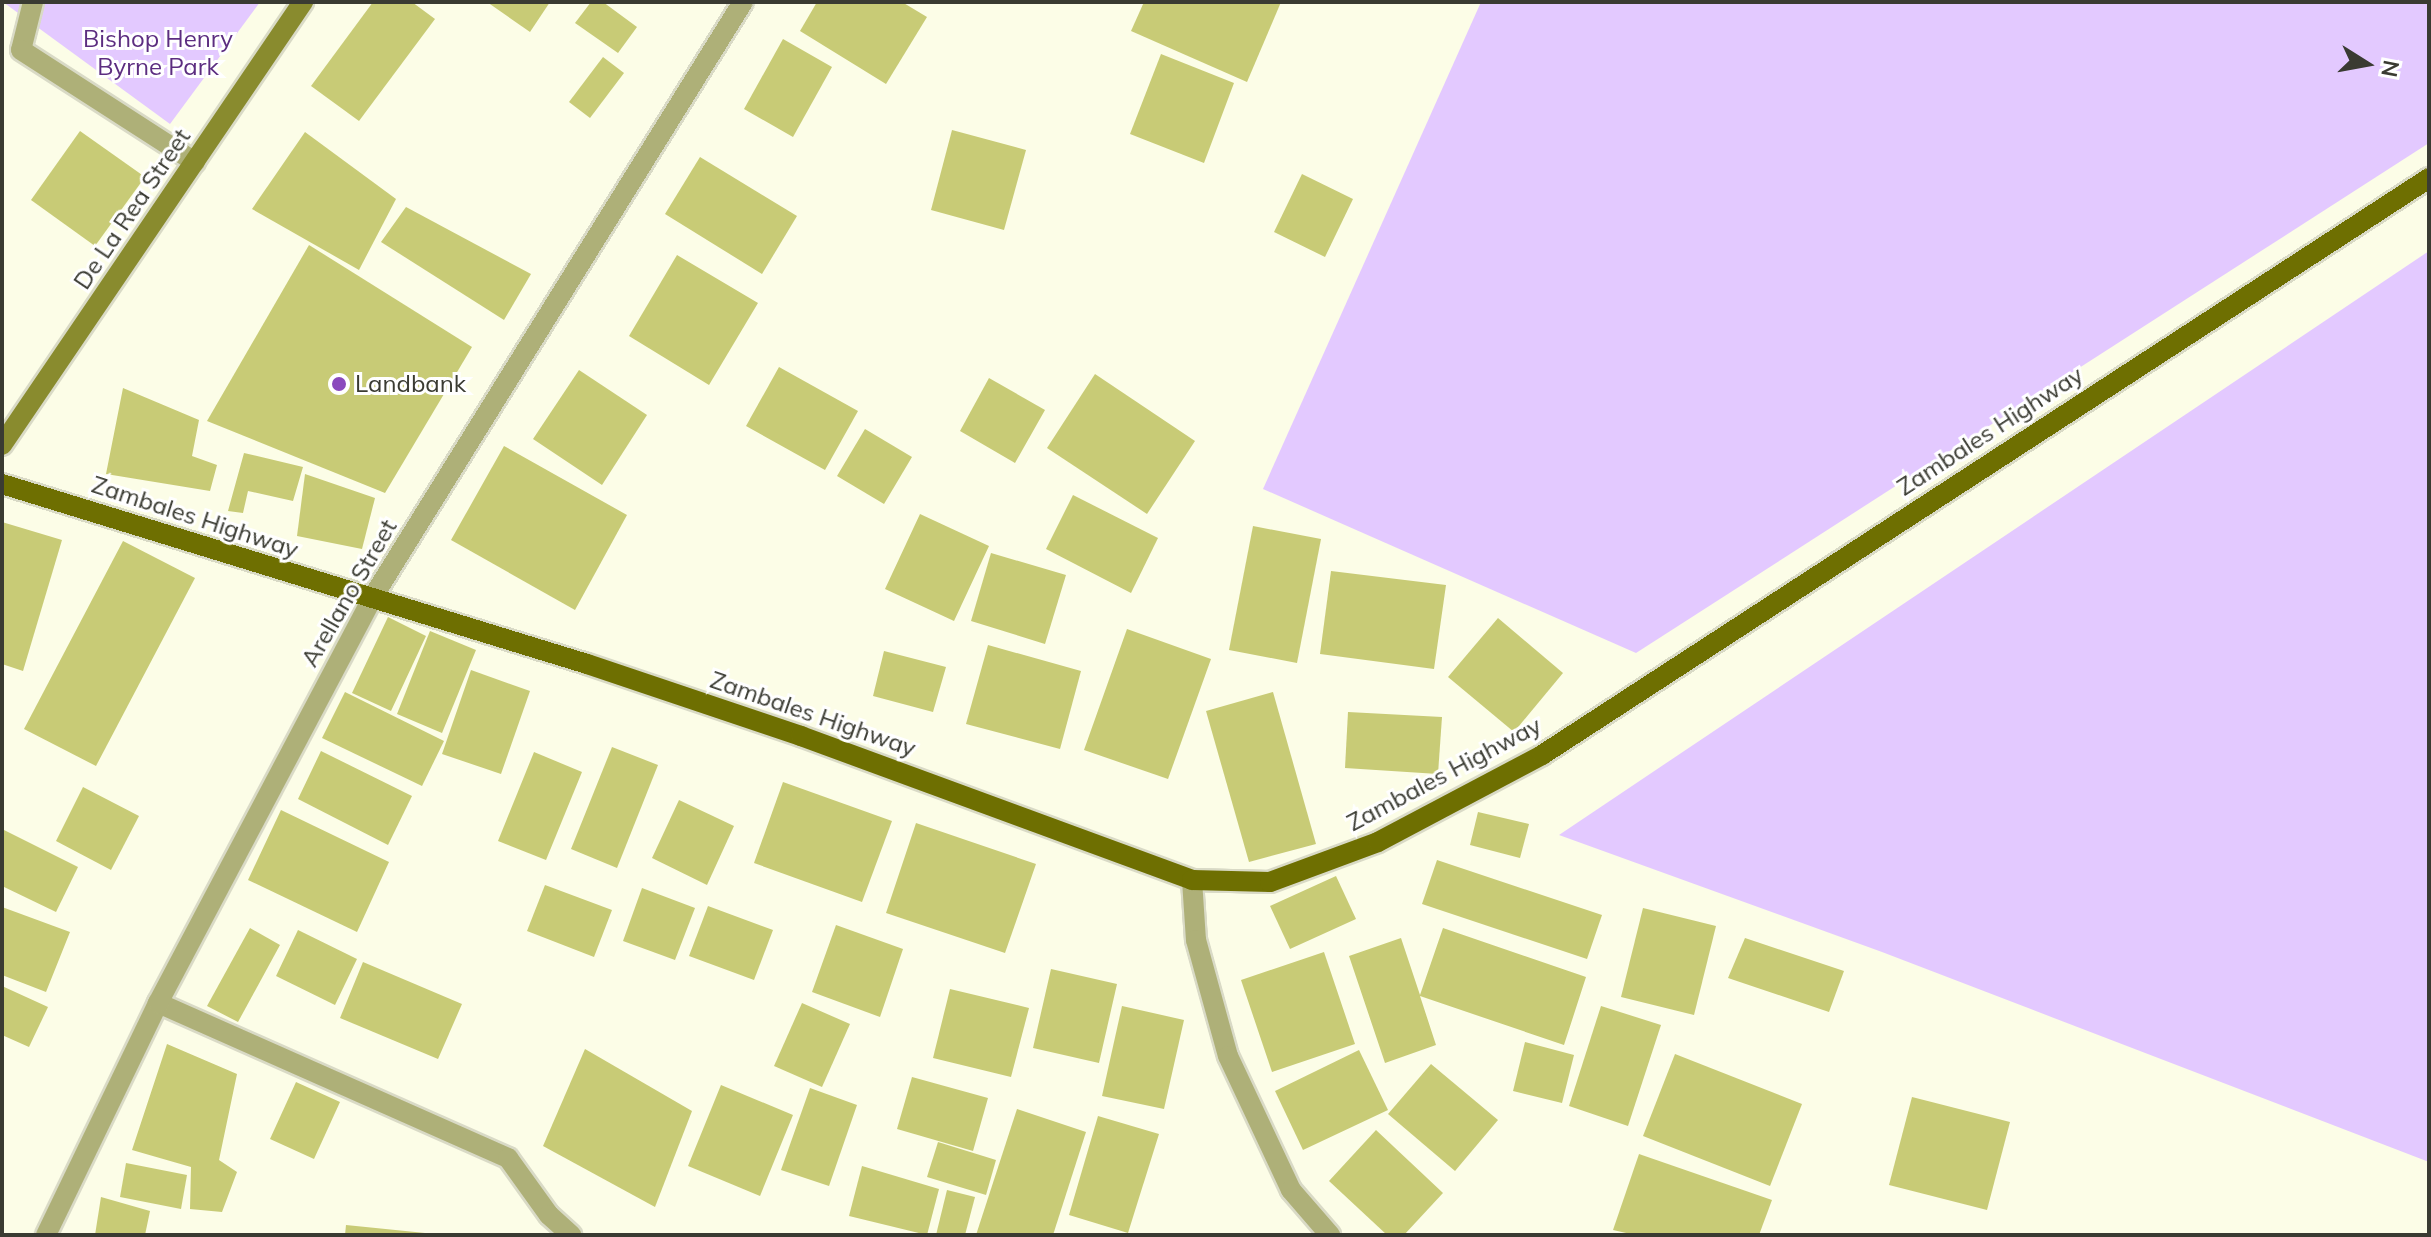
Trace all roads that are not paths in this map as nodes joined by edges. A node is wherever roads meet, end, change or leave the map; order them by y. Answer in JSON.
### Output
{"nodes":[{"id":1,"x":33,"y":2,"type":"edge"},
{"id":2,"x":303,"y":2,"type":"edge"},
{"id":3,"x":743,"y":2,"type":"edge"},
{"id":4,"x":195,"y":162,"type":"junction"},
{"id":5,"x":2429,"y":178,"type":"edge"},
{"id":6,"x":2,"y":445,"type":"edge"},
{"id":7,"x":2,"y":484,"type":"edge"},
{"id":8,"x":371,"y":600,"type":"junction"},
{"id":9,"x":1192,"y":880,"type":"junction"},
{"id":10,"x":158,"y":1003,"type":"junction"},
{"id":11,"x":46,"y":1235,"type":"edge"},
{"id":12,"x":571,"y":1235,"type":"edge"},
{"id":13,"x":1330,"y":1235,"type":"edge"}],
"edges":[{"from":1,"to":4,"type":"street"},
{"from":2,"to":4,"type":"main road","name":"De La Rea Street"},
{"from":3,"to":8,"type":"street","name":"Arellano Street"},
{"from":4,"to":6,"type":"main road","name":"De La Rea Street"},
{"from":5,"to":9,"type":"main road","name":"Zambales Highway"},
{"from":7,"to":8,"type":"main road","name":"Zambales Highway"},
{"from":8,"to":9,"type":"main road","name":"Zambales Highway"},
{"from":8,"to":10,"type":"street","name":"Arellano Street"},
{"from":9,"to":13,"type":"street"},
{"from":10,"to":11,"type":"street","name":"Arellano Street"},
{"from":10,"to":12,"type":"street"}]}
